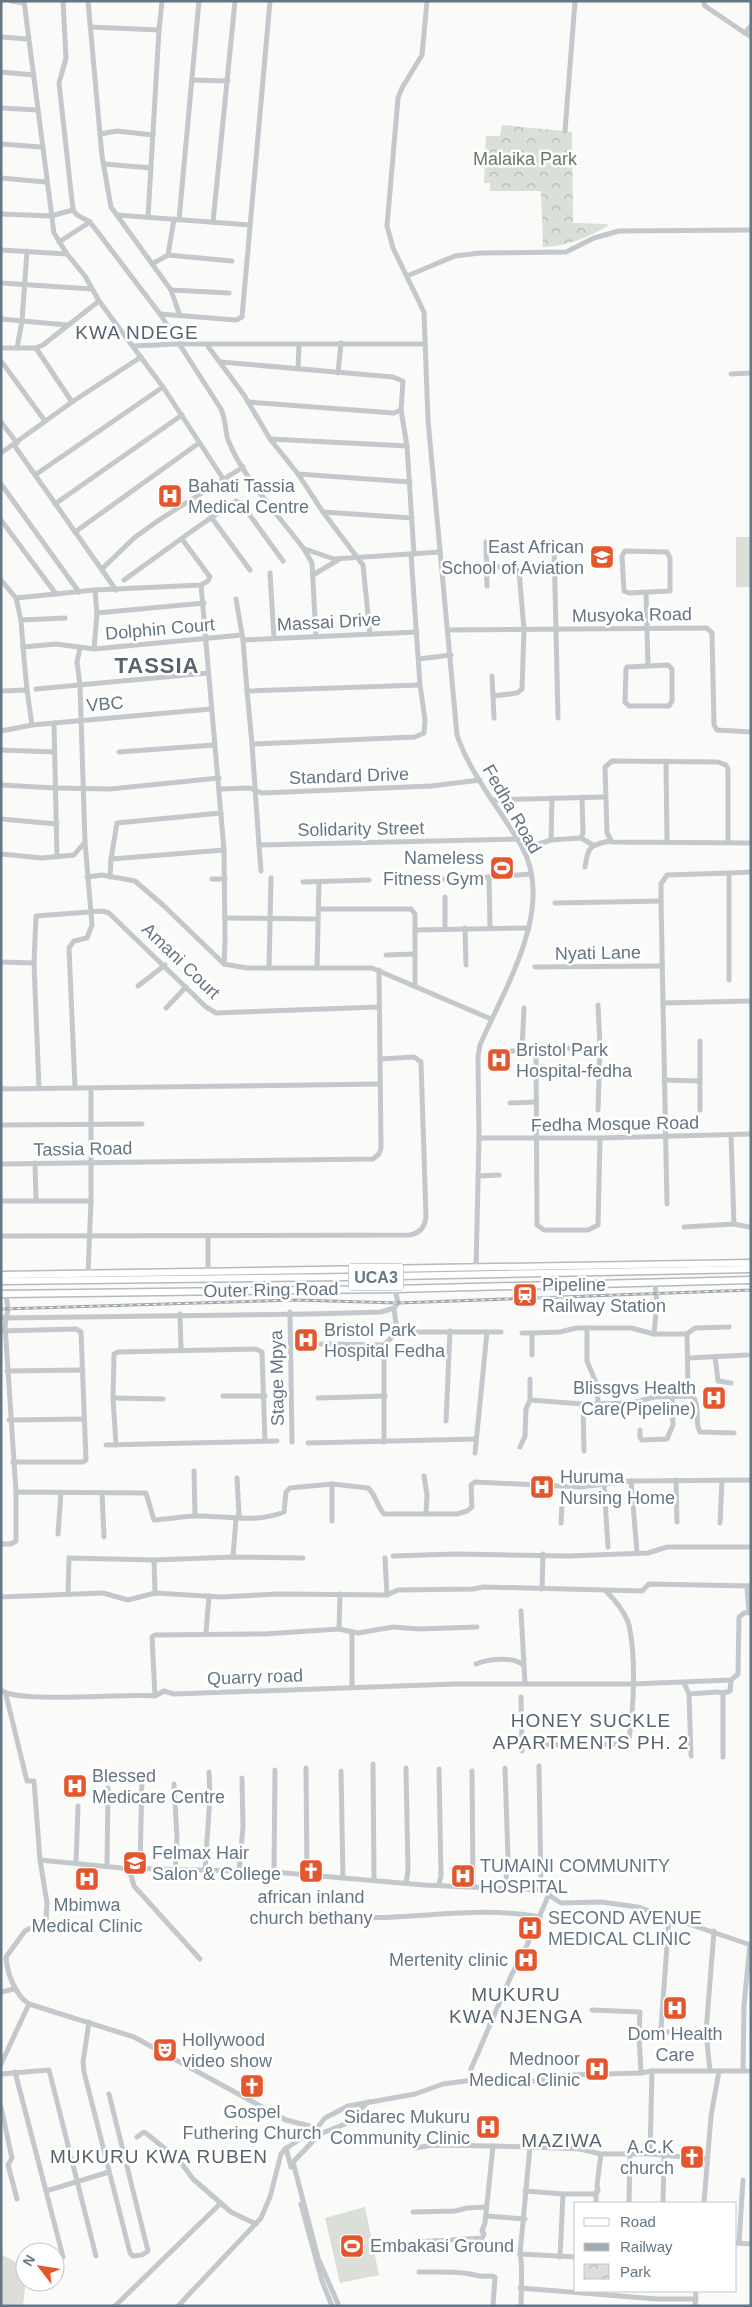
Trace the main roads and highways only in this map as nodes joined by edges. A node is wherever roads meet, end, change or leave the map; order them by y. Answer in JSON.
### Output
{"nodes":[{"id":1,"x":751,"y":1263,"type":"edge"},
{"id":2,"x":607,"y":1269,"type":"junction"},
{"id":3,"x":751,"y":1269,"type":"edge"},
{"id":4,"x":1,"y":1275,"type":"edge"},
{"id":5,"x":751,"y":1280,"type":"edge"},
{"id":6,"x":1,"y":1281,"type":"edge"},
{"id":7,"x":4,"y":1294,"type":"edge"}],
"edges":[{"from":1,"to":2,"type":"main road","number":"UCA3"},
{"from":2,"to":3,"type":"main road","name":"Outer Ring Road","number":"UCA3"},
{"from":2,"to":4,"type":"main road","number":"UCA3"},
{"from":2,"to":6,"type":"main road","name":"Outer Ring Road","number":"UCA3"},
{"from":5,"to":7,"type":"main road","name":"Outer Ring Road","number":"UCA3"}]}
